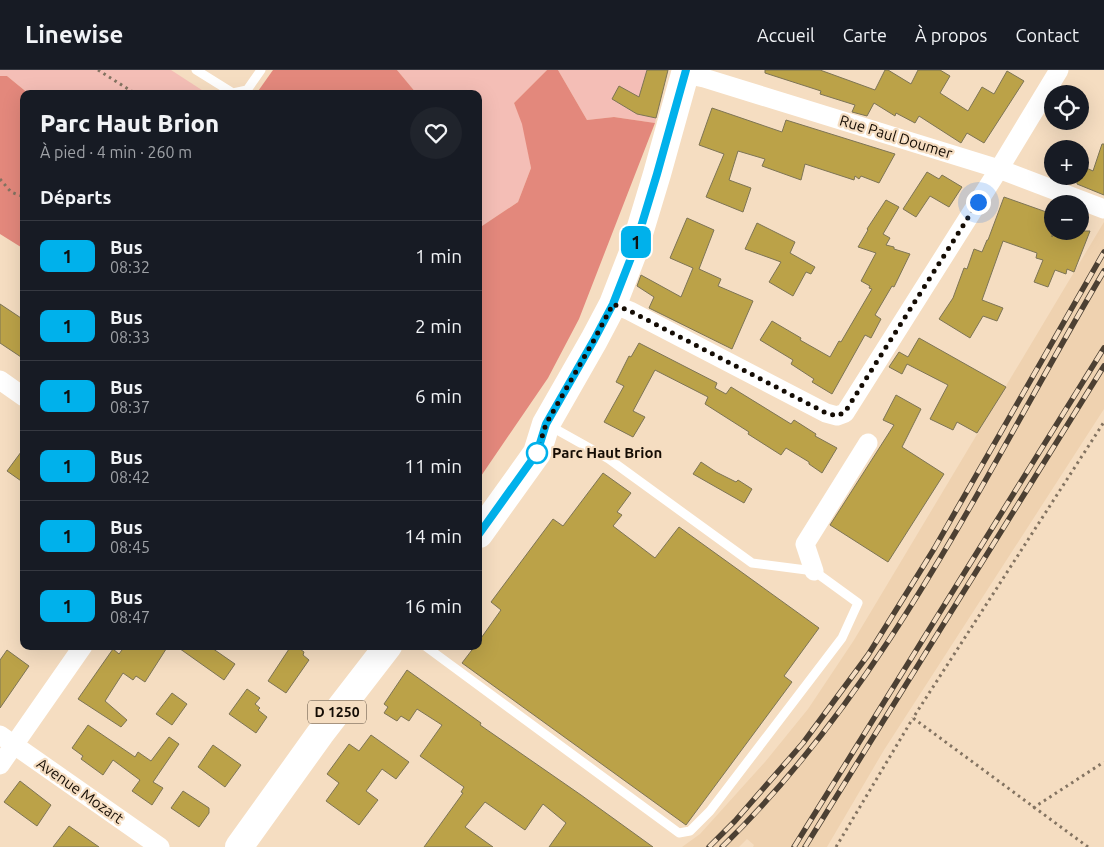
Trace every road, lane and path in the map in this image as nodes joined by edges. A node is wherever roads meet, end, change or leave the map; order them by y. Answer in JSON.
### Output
{"nodes":[{"id":1,"x":98,"y":70,"type":"edge"},
{"id":2,"x":196,"y":70,"type":"edge"},
{"id":3,"x":261,"y":70,"type":"edge"},
{"id":4,"x":1059,"y":70,"type":"edge"},
{"id":5,"x":686,"y":72,"type":"edge"},
{"id":6,"x":130,"y":90,"type":"edge"},
{"id":7,"x":228,"y":90,"type":"edge"},
{"id":8,"x":247,"y":90,"type":"edge"},
{"id":9,"x":999,"y":169,"type":"junction"},
{"id":10,"x":0,"y":179,"type":"edge"},
{"id":11,"x":20,"y":195,"type":"edge"},
{"id":12,"x":1104,"y":209,"type":"edge"},
{"id":13,"x":613,"y":304,"type":"junction"},
{"id":14,"x":0,"y":380,"type":"edge"},
{"id":15,"x":20,"y":394,"type":"edge"},
{"id":16,"x":1104,"y":422,"type":"edge"},
{"id":17,"x":546,"y":424,"type":"junction"},
{"id":18,"x":868,"y":443,"type":"dead end"},
{"id":19,"x":482,"y":505,"type":"edge"},
{"id":20,"x":482,"y":530,"type":"edge"},
{"id":21,"x":814,"y":571,"type":"junction"},
{"id":22,"x":80,"y":650,"type":"edge"},
{"id":23,"x":383,"y":650,"type":"edge"},
{"id":24,"x":430,"y":650,"type":"edge"},
{"id":25,"x":912,"y":718,"type":"junction"},
{"id":26,"x":7,"y":740,"type":"edge"},
{"id":27,"x":1104,"y":762,"type":"edge"},
{"id":28,"x":0,"y":765,"type":"edge"},
{"id":29,"x":1033,"y":808,"type":"junction"},
{"id":30,"x":160,"y":847,"type":"edge"},
{"id":31,"x":239,"y":847,"type":"edge"},
{"id":32,"x":836,"y":847,"type":"edge"},
{"id":33,"x":1088,"y":847,"type":"edge"}],
"edges":[{"from":1,"to":6,"type":"path"},
{"from":2,"to":7,"type":"lane"},
{"from":3,"to":8,"type":"lane"},
{"from":4,"to":9,"type":"street"},
{"from":5,"to":9,"type":"street","name":"Rue Paul Doumer"},
{"from":5,"to":13,"type":"main road"},
{"from":9,"to":12,"type":"street","name":"Rue Paul Doumer"},
{"from":9,"to":13,"type":"street"},
{"from":10,"to":11,"type":"path"},
{"from":13,"to":17,"type":"main road"},
{"from":14,"to":15,"type":"street"},
{"from":16,"to":25,"type":"path"},
{"from":17,"to":19,"type":"main road"},
{"from":17,"to":20,"type":"main road"},
{"from":17,"to":21,"type":"lane"},
{"from":18,"to":21,"type":"street"},
{"from":21,"to":24,"type":"lane"},
{"from":22,"to":26,"type":"street"},
{"from":23,"to":31,"type":"main road","number":"D 1250"},
{"from":25,"to":29,"type":"path"},
{"from":25,"to":32,"type":"path"},
{"from":26,"to":28,"type":"street"},
{"from":26,"to":30,"type":"street","name":"Avenue Mozart"},
{"from":27,"to":29,"type":"path"},
{"from":29,"to":33,"type":"path"}]}
